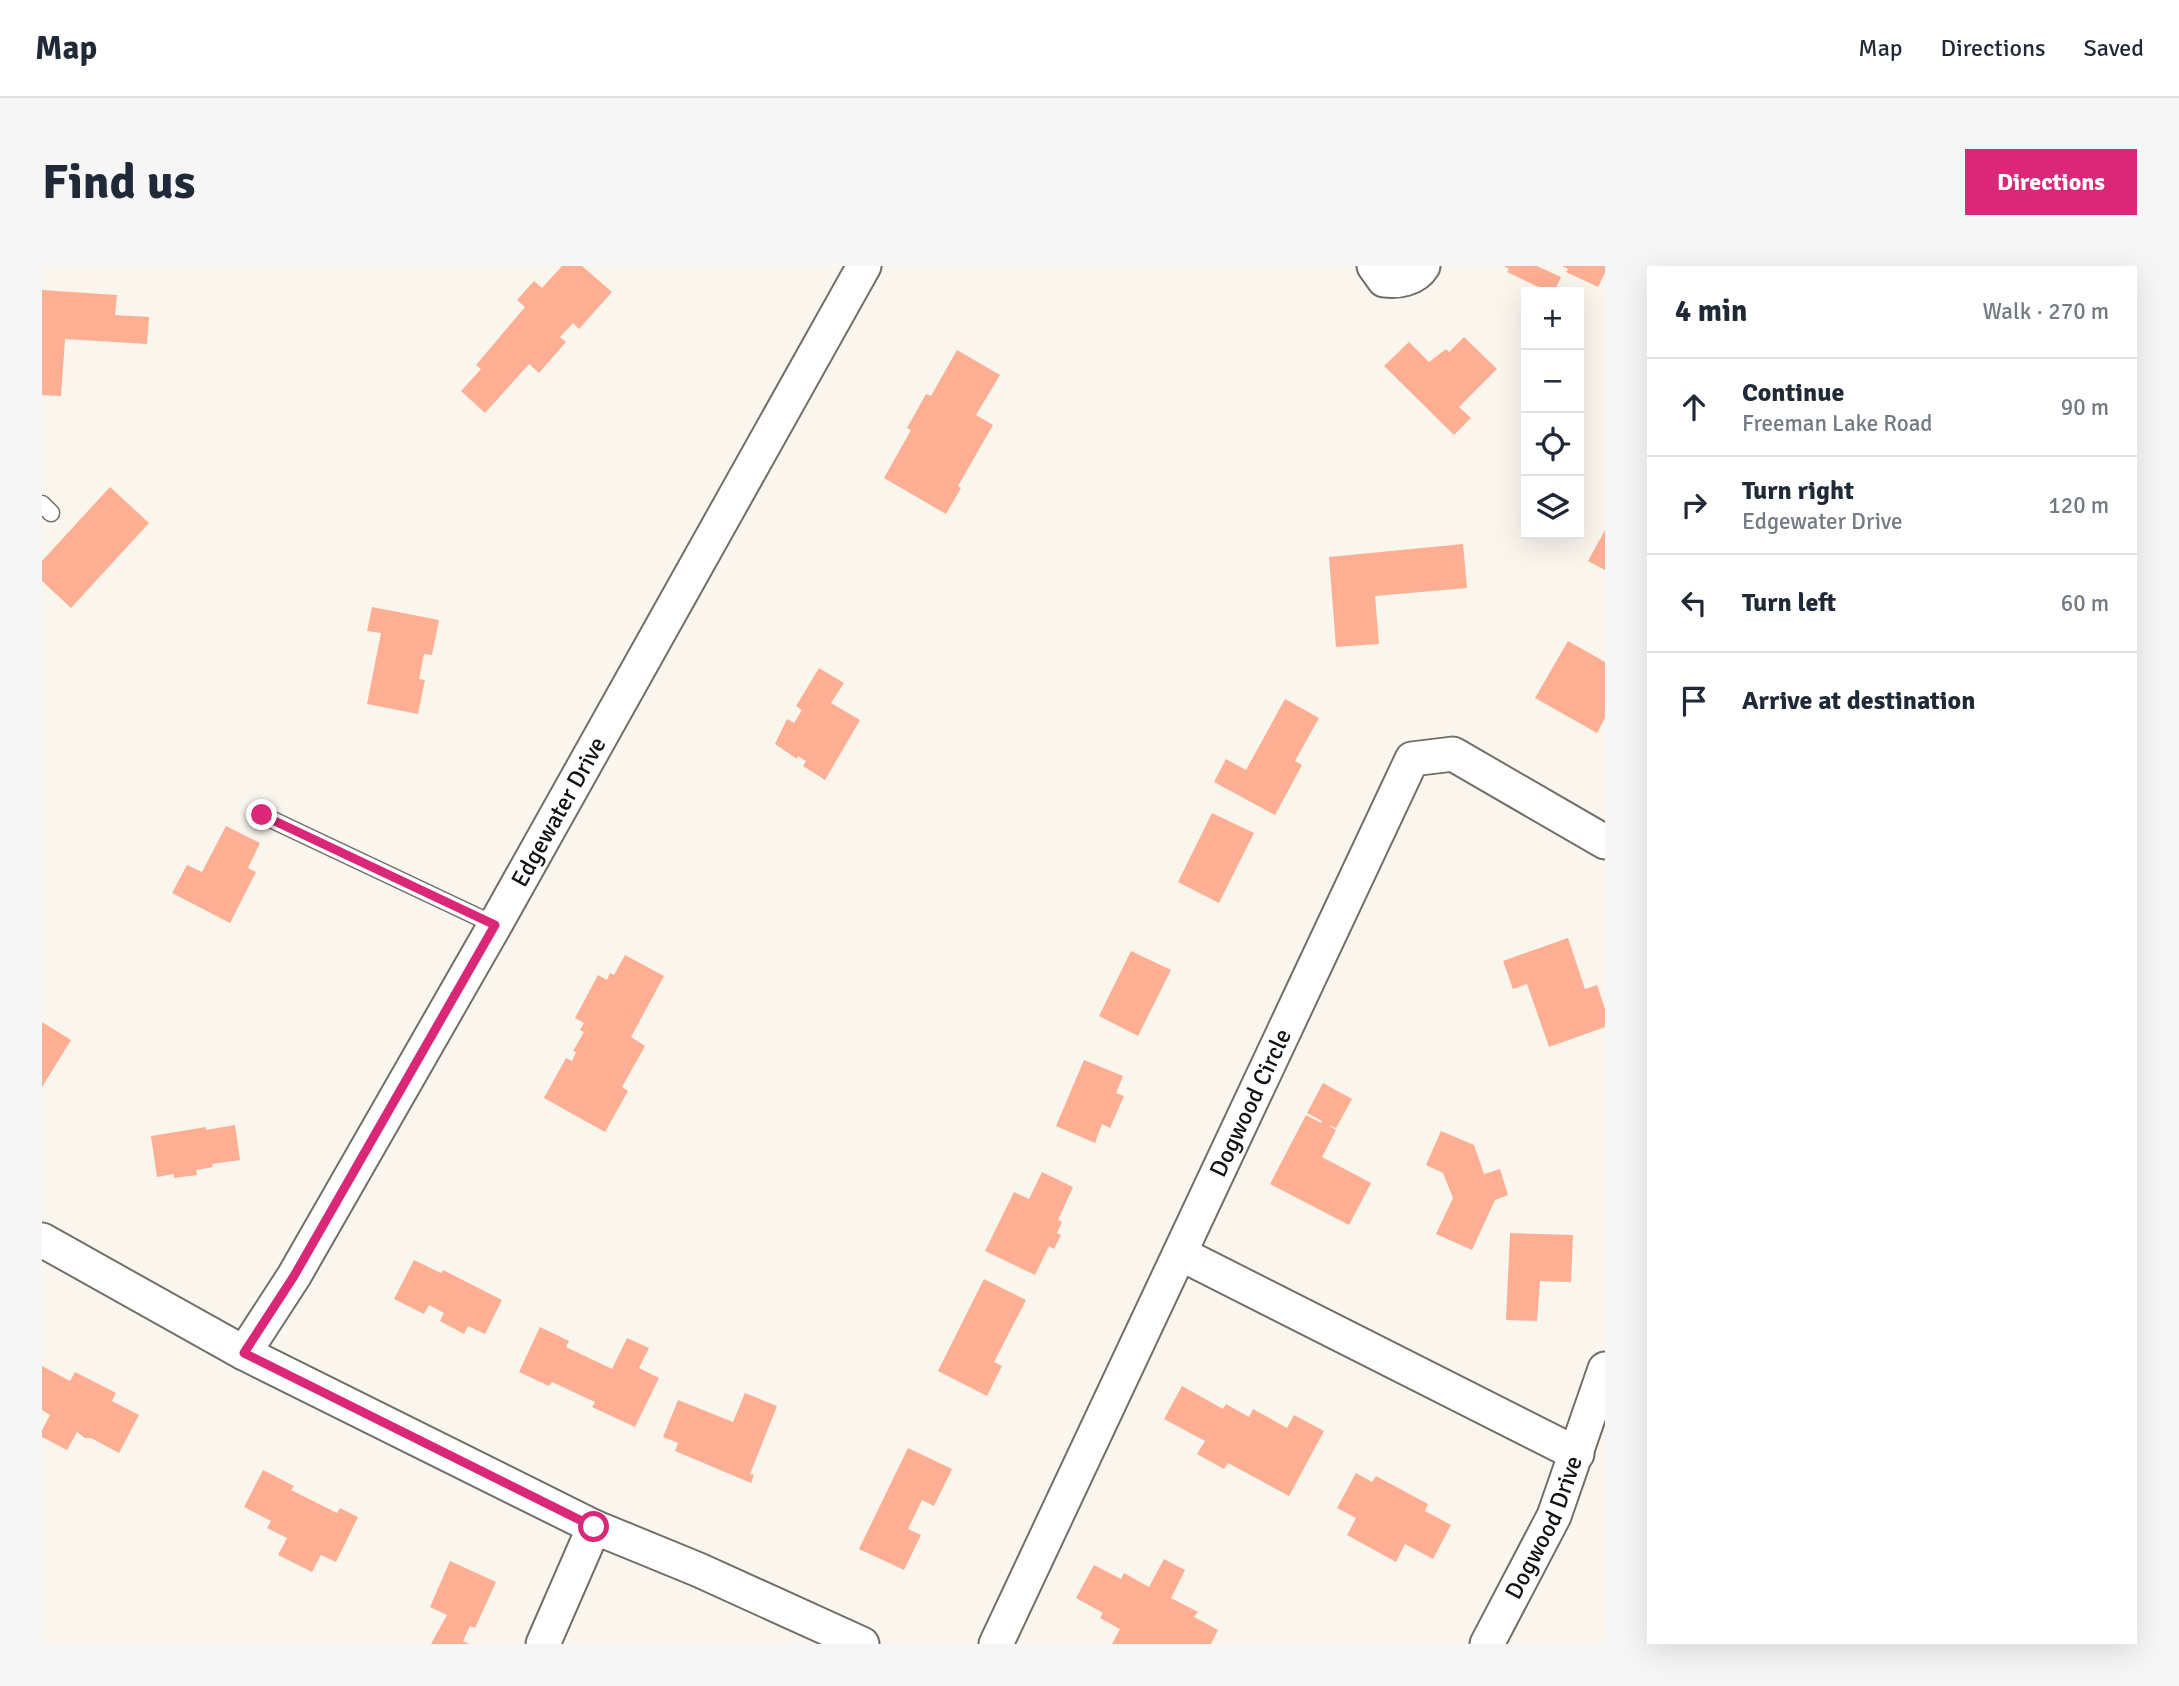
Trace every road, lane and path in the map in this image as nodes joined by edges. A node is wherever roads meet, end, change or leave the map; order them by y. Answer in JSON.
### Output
{"nodes":[{"id":1,"x":864,"y":266,"type":"edge"},
{"id":2,"x":1374,"y":266,"type":"edge"},
{"id":3,"x":1423,"y":266,"type":"edge"},
{"id":4,"x":262,"y":815,"type":"dead end"},
{"id":5,"x":1605,"y":842,"type":"edge"},
{"id":6,"x":495,"y":925,"type":"junction"},
{"id":7,"x":42,"y":1240,"type":"edge"},
{"id":8,"x":1181,"y":1254,"type":"junction"},
{"id":9,"x":244,"y":1353,"type":"junction"},
{"id":10,"x":1605,"y":1369,"type":"edge"},
{"id":11,"x":1577,"y":1454,"type":"junction"},
{"id":12,"x":594,"y":1527,"type":"junction"},
{"id":13,"x":543,"y":1644,"type":"edge"},
{"id":14,"x":862,"y":1644,"type":"edge"},
{"id":15,"x":996,"y":1644,"type":"edge"},
{"id":16,"x":1487,"y":1644,"type":"edge"}],
"edges":[{"from":1,"to":6,"type":"street","name":"Edgewater Drive"},
{"from":2,"to":3,"type":"street"},
{"from":4,"to":6,"type":"lane"},
{"from":5,"to":8,"type":"street","name":"Dogwood Circle"},
{"from":6,"to":9,"type":"street","name":"Edgewater Drive"},
{"from":7,"to":9,"type":"street"},
{"from":8,"to":11,"type":"street"},
{"from":8,"to":15,"type":"street","name":"Dogwood Circle"},
{"from":9,"to":12,"type":"street"},
{"from":10,"to":11,"type":"street","name":"Dogwood Drive"},
{"from":11,"to":16,"type":"street","name":"Dogwood Drive"},
{"from":12,"to":13,"type":"street"},
{"from":12,"to":14,"type":"street"}]}
